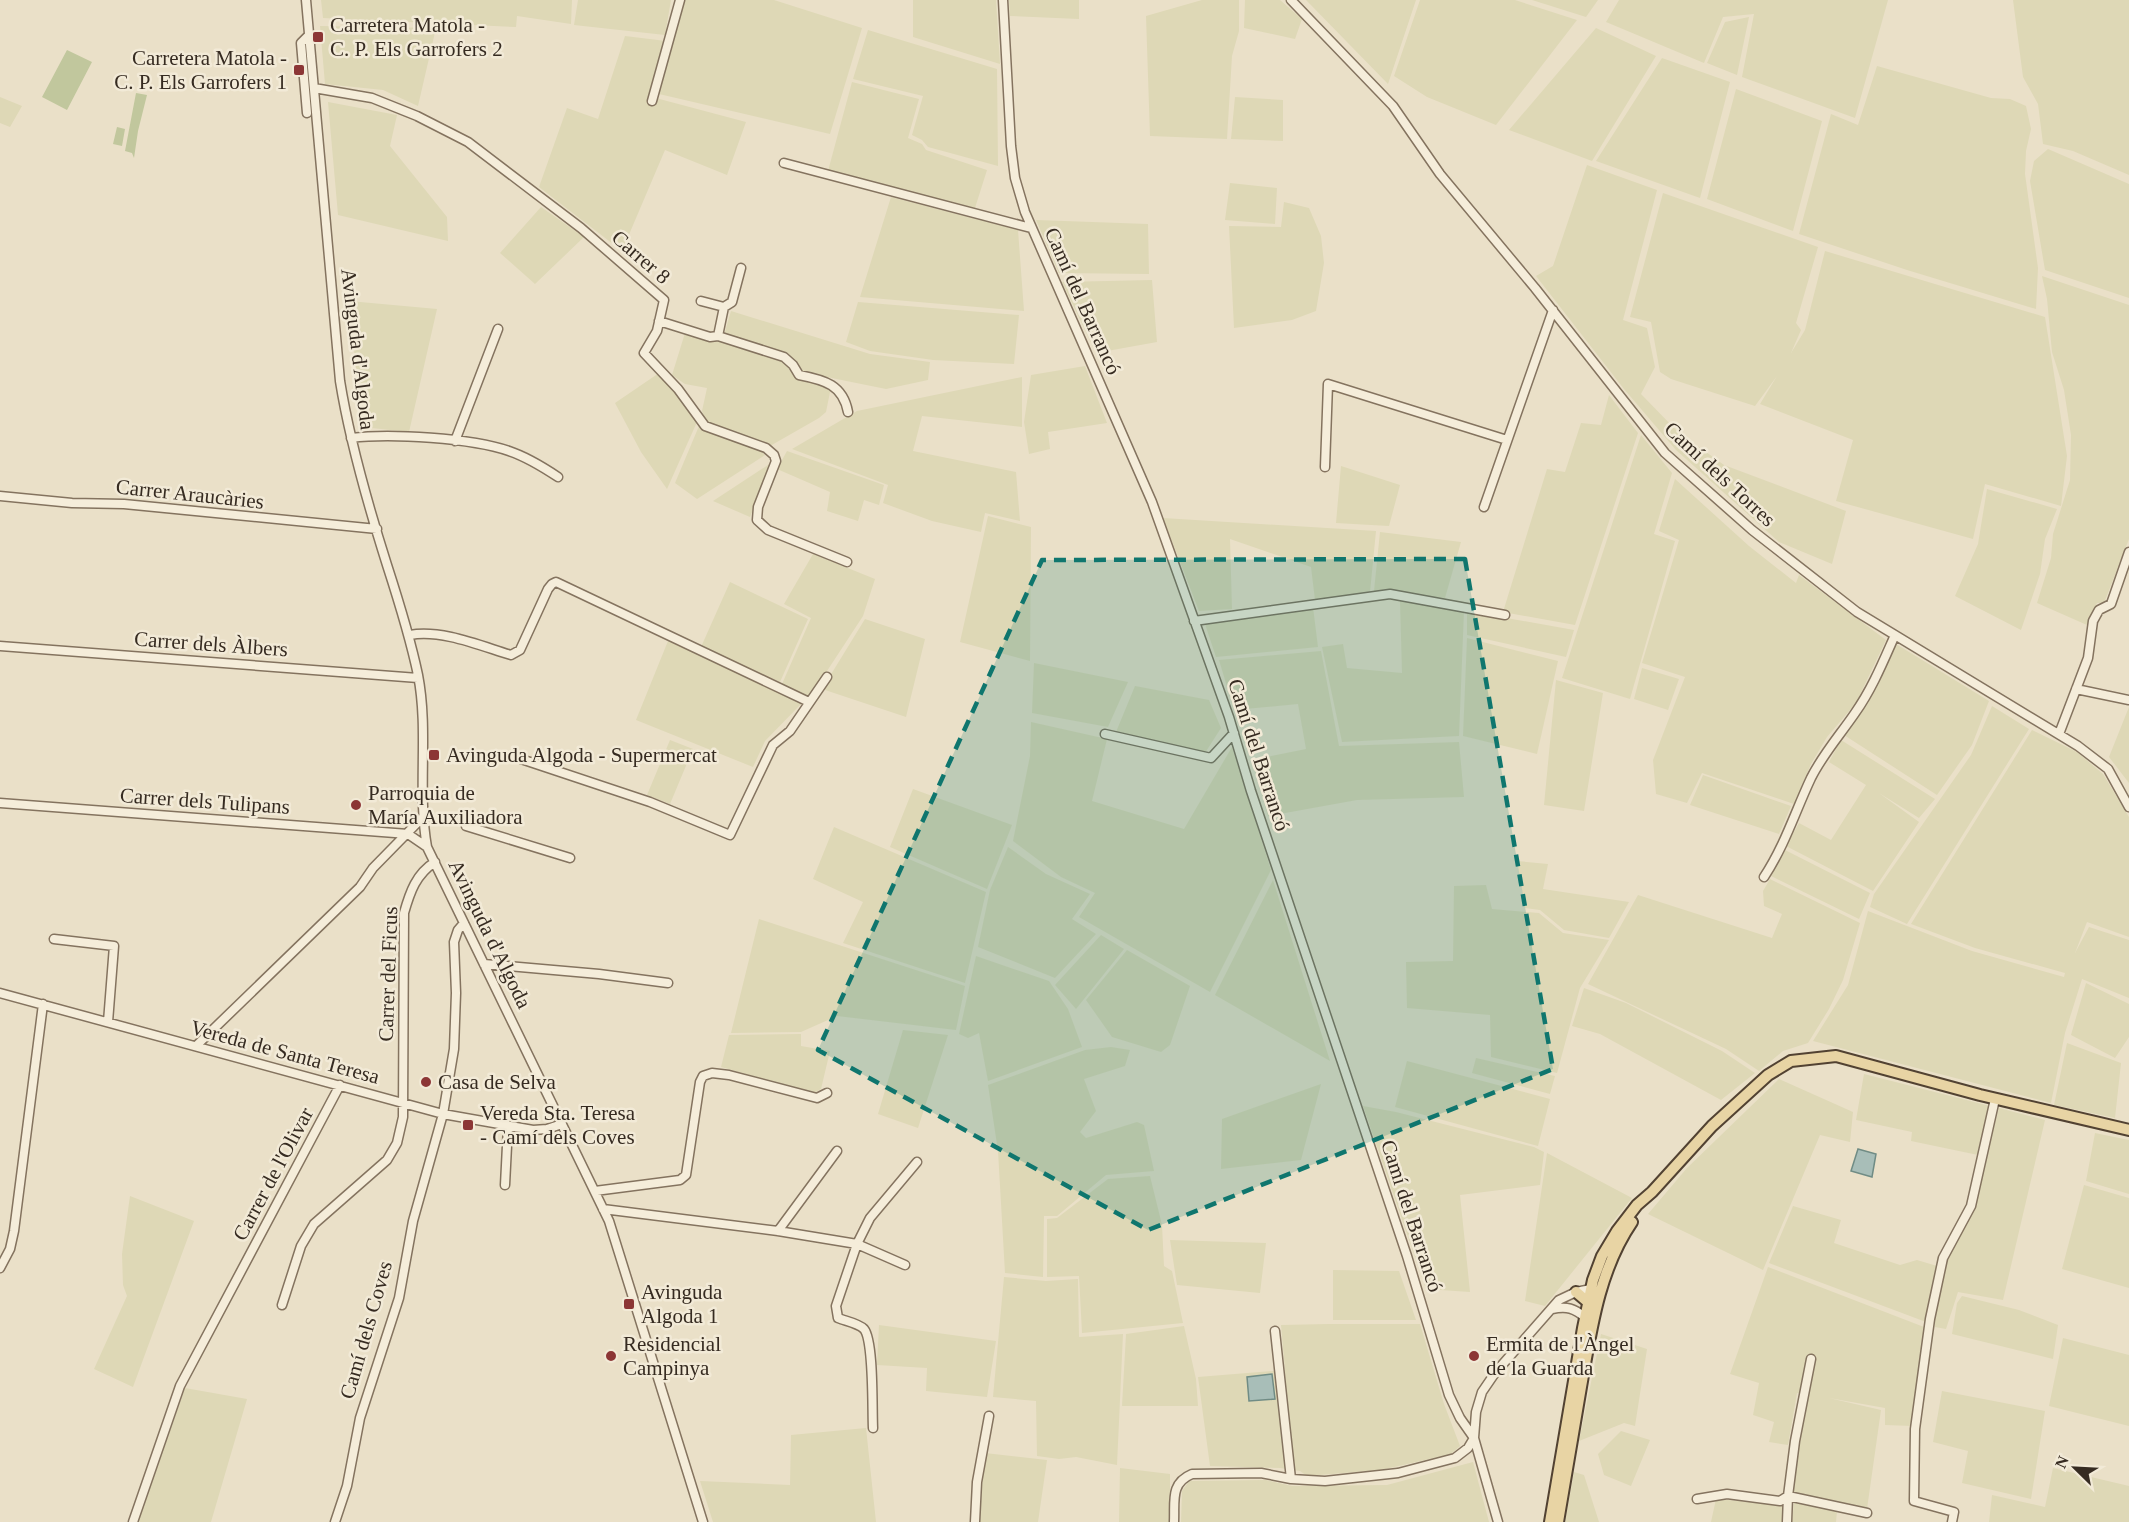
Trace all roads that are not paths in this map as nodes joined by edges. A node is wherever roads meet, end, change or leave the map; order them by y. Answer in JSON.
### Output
{"nodes":[{"id":1,"x":306,"y":0,"type":"edge"},
{"id":2,"x":680,"y":0,"type":"edge"},
{"id":3,"x":1003,"y":0,"type":"edge"},
{"id":4,"x":1291,"y":0,"type":"edge"},
{"id":5,"x":309,"y":35,"type":"junction"},
{"id":6,"x":314,"y":88,"type":"junction"},
{"id":7,"x":652,"y":101,"type":"dead end"},
{"id":8,"x":307,"y":113,"type":"dead end"},
{"id":9,"x":784,"y":163,"type":"dead end"},
{"id":10,"x":1031,"y":228,"type":"junction"},
{"id":11,"x":741,"y":268,"type":"dead end"},
{"id":12,"x":700,"y":300,"type":"dead end"},
{"id":13,"x":724,"y":307,"type":"junction"},
{"id":14,"x":1553,"y":310,"type":"junction"},
{"id":15,"x":659,"y":321,"type":"junction"},
{"id":16,"x":498,"y":329,"type":"dead end"},
{"id":17,"x":718,"y":336,"type":"junction"},
{"id":18,"x":848,"y":412,"type":"dead end"},
{"id":19,"x":351,"y":438,"type":"junction"},
{"id":20,"x":1507,"y":440,"type":"junction"},
{"id":21,"x":455,"y":441,"type":"junction"},
{"id":22,"x":1325,"y":467,"type":"dead end"},
{"id":23,"x":558,"y":477,"type":"dead end"},
{"id":24,"x":0,"y":496,"type":"edge"},
{"id":25,"x":1484,"y":507,"type":"dead end"},
{"id":26,"x":376,"y":529,"type":"junction"},
{"id":27,"x":2129,"y":552,"type":"edge"},
{"id":28,"x":847,"y":562,"type":"dead end"},
{"id":29,"x":1505,"y":615,"type":"dead end"},
{"id":30,"x":1194,"y":621,"type":"junction"},
{"id":31,"x":410,"y":635,"type":"junction"},
{"id":32,"x":1895,"y":635,"type":"junction"},
{"id":33,"x":0,"y":646,"type":"edge"},
{"id":34,"x":827,"y":677,"type":"dead end"},
{"id":35,"x":418,"y":678,"type":"junction"},
{"id":36,"x":2076,"y":689,"type":"junction"},
{"id":37,"x":2129,"y":700,"type":"edge"},
{"id":38,"x":809,"y":702,"type":"junction"},
{"id":39,"x":1234,"y":732,"type":"junction"},
{"id":40,"x":1105,"y":734,"type":"dead end"},
{"id":41,"x":2059,"y":734,"type":"junction"},
{"id":42,"x":521,"y":759,"type":"dead end"},
{"id":43,"x":0,"y":803,"type":"edge"},
{"id":44,"x":2129,"y":807,"type":"edge"},
{"id":45,"x":422,"y":818,"type":"junction"},
{"id":46,"x":466,"y":826,"type":"dead end"},
{"id":47,"x":408,"y":834,"type":"junction"},
{"id":48,"x":428,"y":847,"type":"junction"},
{"id":49,"x":570,"y":858,"type":"dead end"},
{"id":50,"x":435,"y":862,"type":"junction"},
{"id":51,"x":1764,"y":877,"type":"dead end"},
{"id":52,"x":464,"y":923,"type":"junction"},
{"id":53,"x":54,"y":939,"type":"dead end"},
{"id":54,"x":484,"y":964,"type":"junction"},
{"id":55,"x":668,"y":983,"type":"dead end"},
{"id":56,"x":0,"y":993,"type":"edge"},
{"id":57,"x":43,"y":1004,"type":"junction"},
{"id":58,"x":108,"y":1022,"type":"junction"},
{"id":59,"x":196,"y":1046,"type":"junction"},
{"id":60,"x":340,"y":1085,"type":"junction"},
{"id":61,"x":827,"y":1093,"type":"dead end"},
{"id":62,"x":1995,"y":1099,"type":"junction"},
{"id":63,"x":403,"y":1103,"type":"junction"},
{"id":64,"x":443,"y":1114,"type":"junction"},
{"id":65,"x":562,"y":1124,"type":"junction"},
{"id":66,"x":508,"y":1126,"type":"junction"},
{"id":67,"x":2129,"y":1130,"type":"edge"},
{"id":68,"x":837,"y":1150,"type":"dead end"},
{"id":69,"x":917,"y":1162,"type":"dead end"},
{"id":70,"x":505,"y":1185,"type":"dead end"},
{"id":71,"x":595,"y":1191,"type":"junction"},
{"id":72,"x":1652,"y":1192,"type":"junction"},
{"id":73,"x":603,"y":1209,"type":"junction"},
{"id":74,"x":778,"y":1231,"type":"junction"},
{"id":75,"x":1625,"y":1232,"type":"junction"},
{"id":76,"x":857,"y":1244,"type":"junction"},
{"id":77,"x":905,"y":1265,"type":"dead end"},
{"id":78,"x":0,"y":1268,"type":"edge"},
{"id":79,"x":1592,"y":1289,"type":"junction"},
{"id":80,"x":1576,"y":1292,"type":"junction"},
{"id":81,"x":1589,"y":1303,"type":"junction"},
{"id":82,"x":282,"y":1305,"type":"dead end"},
{"id":83,"x":1551,"y":1309,"type":"junction"},
{"id":84,"x":1575,"y":1309,"type":"junction"},
{"id":85,"x":1586,"y":1318,"type":"junction"},
{"id":86,"x":1275,"y":1331,"type":"dead end"},
{"id":87,"x":1590,"y":1340,"type":"junction"},
{"id":88,"x":1811,"y":1359,"type":"dead end"},
{"id":89,"x":989,"y":1416,"type":"dead end"},
{"id":90,"x":873,"y":1428,"type":"dead end"},
{"id":91,"x":1474,"y":1438,"type":"junction"},
{"id":92,"x":1291,"y":1479,"type":"junction"},
{"id":93,"x":1788,"y":1496,"type":"junction"},
{"id":94,"x":1697,"y":1499,"type":"dead end"},
{"id":95,"x":1866,"y":1513,"type":"dead end"},
{"id":96,"x":133,"y":1522,"type":"edge"},
{"id":97,"x":335,"y":1522,"type":"edge"},
{"id":98,"x":703,"y":1522,"type":"edge"},
{"id":99,"x":975,"y":1522,"type":"edge"},
{"id":100,"x":1174,"y":1522,"type":"edge"},
{"id":101,"x":1498,"y":1522,"type":"edge"},
{"id":102,"x":1554,"y":1522,"type":"edge"},
{"id":103,"x":1787,"y":1522,"type":"edge"},
{"id":104,"x":1952,"y":1522,"type":"edge"}],
"edges":[{"from":1,"to":5,"type":"street","name":"Avinguda d'Algoda"},
{"from":2,"to":7,"type":"street"},
{"from":3,"to":10,"type":"street","name":"Camí del Barrancó"},
{"from":4,"to":14,"type":"street","name":"Camí dels Torres"},
{"from":5,"to":6,"type":"street","name":"Avinguda d'Algoda"},
{"from":5,"to":8,"type":"street"},
{"from":6,"to":15,"type":"street","name":"Carrer 8"},
{"from":6,"to":19,"type":"street","name":"Avinguda d'Algoda"},
{"from":9,"to":10,"type":"street"},
{"from":10,"to":30,"type":"street","name":"Camí del Barrancó"},
{"from":11,"to":13,"type":"street"},
{"from":12,"to":13,"type":"street"},
{"from":13,"to":17,"type":"street"},
{"from":14,"to":20,"type":"street"},
{"from":14,"to":32,"type":"street","name":"Camí dels Torres"},
{"from":15,"to":17,"type":"street"},
{"from":15,"to":28,"type":"street","name":"Carrer 8"},
{"from":16,"to":21,"type":"street"},
{"from":17,"to":18,"type":"street"},
{"from":19,"to":21,"type":"street"},
{"from":19,"to":26,"type":"street","name":"Avinguda d'Algoda"},
{"from":20,"to":22,"type":"street"},
{"from":20,"to":25,"type":"street"},
{"from":21,"to":23,"type":"street"},
{"from":24,"to":26,"type":"street","name":"Carrer Araucàries"},
{"from":26,"to":31,"type":"street","name":"Avinguda d'Algoda"},
{"from":27,"to":36,"type":"street"},
{"from":29,"to":30,"type":"street"},
{"from":30,"to":39,"type":"street","name":"Camí del Barrancó"},
{"from":31,"to":35,"type":"street","name":"Avinguda d'Algoda"},
{"from":31,"to":38,"type":"street"},
{"from":32,"to":41,"type":"street","name":"Camí dels Torres"},
{"from":32,"to":51,"type":"street"},
{"from":33,"to":35,"type":"street","name":"Carrer dels Àlbers"},
{"from":34,"to":38,"type":"street"},
{"from":35,"to":45,"type":"street","name":"Avinguda d'Algoda"},
{"from":36,"to":37,"type":"street"},
{"from":36,"to":41,"type":"street"},
{"from":38,"to":42,"type":"street"},
{"from":39,"to":40,"type":"street"},
{"from":39,"to":91,"type":"street","name":"Camí del Barrancó"},
{"from":41,"to":44,"type":"street","name":"Camí dels Torres"},
{"from":43,"to":47,"type":"street","name":"Carrer dels Tulipans"},
{"from":45,"to":47,"type":"street"},
{"from":45,"to":48,"type":"street","name":"Avinguda d'Algoda"},
{"from":46,"to":49,"type":"street"},
{"from":47,"to":48,"type":"street","name":"Carrer dels Tulipans"},
{"from":47,"to":59,"type":"street"},
{"from":48,"to":50,"type":"street","name":"Avinguda d'Algoda"},
{"from":50,"to":52,"type":"street","name":"Avinguda d'Algoda"},
{"from":50,"to":63,"type":"street","name":"Carrer del Ficus"},
{"from":52,"to":54,"type":"street","name":"Avinguda d'Algoda"},
{"from":52,"to":64,"type":"street","name":"Camí dels Coves"},
{"from":53,"to":58,"type":"street"},
{"from":54,"to":55,"type":"street"},
{"from":54,"to":65,"type":"street","name":"Avinguda d'Algoda"},
{"from":56,"to":57,"type":"street","name":"Vereda de Santa Teresa"},
{"from":57,"to":58,"type":"street","name":"Vereda de Santa Teresa"},
{"from":57,"to":78,"type":"street"},
{"from":58,"to":59,"type":"street","name":"Vereda de Santa Teresa"},
{"from":59,"to":60,"type":"street","name":"Vereda de Santa Teresa"},
{"from":60,"to":63,"type":"street","name":"Vereda de Santa Teresa"},
{"from":60,"to":96,"type":"street","name":"Carrer de l'Olivar"},
{"from":61,"to":71,"type":"street"},
{"from":62,"to":67,"type":"main road"},
{"from":62,"to":72,"type":"main road"},
{"from":62,"to":104,"type":"street"},
{"from":63,"to":64,"type":"street","name":"Vereda de Santa Teresa"},
{"from":63,"to":82,"type":"street","name":"Carrer del Ficus"},
{"from":64,"to":66,"type":"street","name":"Vereda de Santa Teresa"},
{"from":64,"to":97,"type":"street","name":"Camí dels Coves"},
{"from":65,"to":66,"type":"street","name":"Vereda de Santa Teresa"},
{"from":65,"to":71,"type":"street","name":"Avinguda d'Algoda"},
{"from":66,"to":70,"type":"street"},
{"from":68,"to":74,"type":"street"},
{"from":69,"to":76,"type":"street"},
{"from":71,"to":73,"type":"street","name":"Avinguda d'Algoda"},
{"from":72,"to":75,"type":"main road"},
{"from":72,"to":79,"type":"main road"},
{"from":73,"to":74,"type":"street"},
{"from":73,"to":98,"type":"street","name":"Avinguda d'Algoda"},
{"from":74,"to":76,"type":"street"},
{"from":75,"to":81,"type":"main road"},
{"from":75,"to":87,"type":"main road"},
{"from":76,"to":77,"type":"street"},
{"from":76,"to":90,"type":"street"},
{"from":79,"to":80,"type":"street"},
{"from":79,"to":81,"type":"main road"},
{"from":80,"to":81,"type":"main road"},
{"from":80,"to":83,"type":"street"},
{"from":81,"to":84,"type":"main road"},
{"from":81,"to":85,"type":"main road"},
{"from":81,"to":87,"type":"main road"},
{"from":83,"to":84,"type":"street"},
{"from":83,"to":91,"type":"street"},
{"from":84,"to":85,"type":"street"},
{"from":85,"to":102,"type":"main road"},
{"from":86,"to":92,"type":"street"},
{"from":87,"to":102,"type":"main road"},
{"from":88,"to":93,"type":"street"},
{"from":89,"to":99,"type":"street"},
{"from":91,"to":92,"type":"street"},
{"from":91,"to":101,"type":"street","name":"Camí del Barrancó"},
{"from":92,"to":100,"type":"street"},
{"from":93,"to":94,"type":"street"},
{"from":93,"to":95,"type":"street"},
{"from":93,"to":103,"type":"street"}]}
